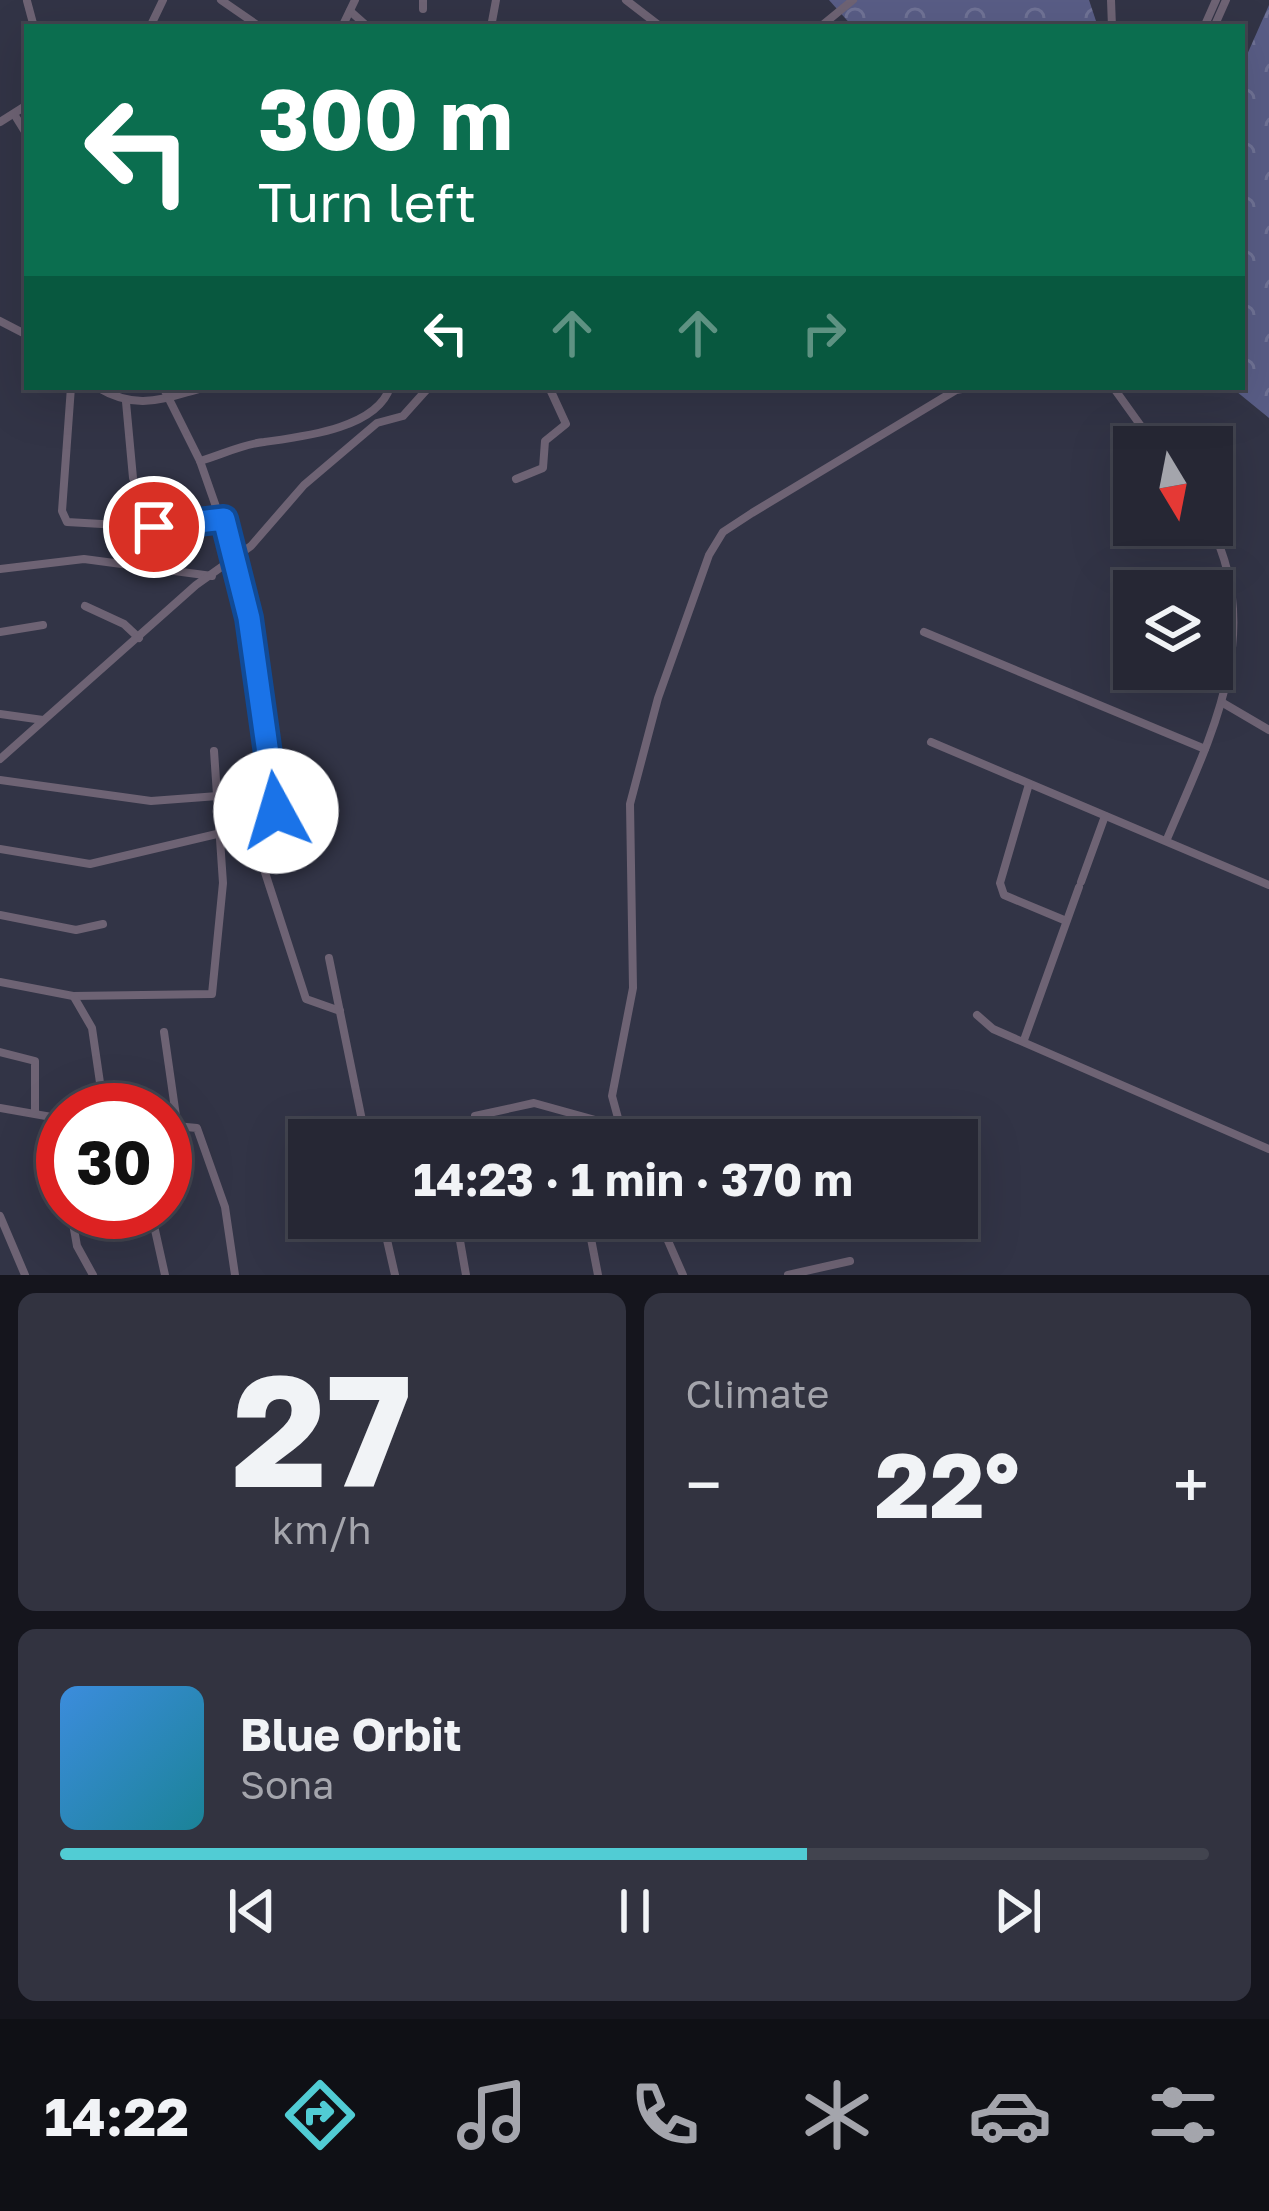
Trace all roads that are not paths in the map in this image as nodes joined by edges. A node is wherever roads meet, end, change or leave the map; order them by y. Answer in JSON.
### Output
{"nodes":[{"id":1,"x":221,"y":0,"type":"edge"},
{"id":2,"x":355,"y":0,"type":"edge"},
{"id":3,"x":626,"y":0,"type":"edge"},
{"id":4,"x":854,"y":0,"type":"edge"},
{"id":5,"x":350,"y":11,"type":"junction"},
{"id":6,"x":256,"y":24,"type":"edge"},
{"id":7,"x":344,"y":24,"type":"edge"},
{"id":8,"x":365,"y":24,"type":"edge"},
{"id":9,"x":658,"y":24,"type":"edge"},
{"id":10,"x":824,"y":24,"type":"edge"},
{"id":11,"x":24,"y":107,"type":"edge"},
{"id":12,"x":14,"y":114,"type":"junction"},
{"id":13,"x":0,"y":122,"type":"edge"},
{"id":14,"x":24,"y":130,"type":"edge"},
{"id":15,"x":71,"y":390,"type":"edge"},
{"id":16,"x":103,"y":390,"type":"edge"},
{"id":17,"x":164,"y":390,"type":"edge"},
{"id":18,"x":198,"y":390,"type":"edge"},
{"id":19,"x":388,"y":390,"type":"edge"},
{"id":20,"x":426,"y":390,"type":"edge"},
{"id":21,"x":550,"y":390,"type":"edge"},
{"id":22,"x":956,"y":390,"type":"edge"},
{"id":23,"x":1115,"y":390,"type":"edge"},
{"id":24,"x":167,"y":401,"type":"junction"},
{"id":25,"x":126,"y":402,"type":"junction"},
{"id":26,"x":1141,"y":426,"type":"edge"},
{"id":27,"x":200,"y":461,"type":"junction"},
{"id":28,"x":133,"y":478,"type":"dead end"},
{"id":29,"x":516,"y":479,"type":"dead end"},
{"id":30,"x":224,"y":519,"type":"junction"},
{"id":31,"x":1217,"y":546,"type":"edge"},
{"id":32,"x":234,"y":557,"type":"junction"},
{"id":33,"x":0,"y":569,"type":"edge"},
{"id":34,"x":212,"y":576,"type":"junction"},
{"id":35,"x":85,"y":606,"type":"dead end"},
{"id":36,"x":43,"y":625,"type":"dead end"},
{"id":37,"x":0,"y":632,"type":"edge"},
{"id":38,"x":924,"y":632,"type":"dead end"},
{"id":39,"x":140,"y":638,"type":"junction"},
{"id":40,"x":1223,"y":703,"type":"junction"},
{"id":41,"x":0,"y":714,"type":"edge"},
{"id":42,"x":44,"y":720,"type":"junction"},
{"id":43,"x":1269,"y":730,"type":"edge"},
{"id":44,"x":931,"y":742,"type":"dead end"},
{"id":45,"x":1205,"y":749,"type":"junction"},
{"id":46,"x":214,"y":751,"type":"dead end"},
{"id":47,"x":0,"y":759,"type":"edge"},
{"id":48,"x":0,"y":780,"type":"edge"},
{"id":49,"x":1029,"y":784,"type":"junction"},
{"id":50,"x":219,"y":796,"type":"junction"},
{"id":51,"x":1106,"y":816,"type":"junction"},
{"id":52,"x":248,"y":820,"type":"junction"},
{"id":53,"x":221,"y":830,"type":"junction"},
{"id":54,"x":1167,"y":839,"type":"junction"},
{"id":55,"x":0,"y":849,"type":"edge"},
{"id":56,"x":1269,"y":885,"type":"edge"},
{"id":57,"x":0,"y":915,"type":"edge"},
{"id":58,"x":1064,"y":920,"type":"junction"},
{"id":59,"x":103,"y":924,"type":"dead end"},
{"id":60,"x":329,"y":958,"type":"dead end"},
{"id":61,"x":0,"y":982,"type":"edge"},
{"id":62,"x":73,"y":996,"type":"junction"},
{"id":63,"x":340,"y":1011,"type":"junction"},
{"id":64,"x":977,"y":1015,"type":"dead end"},
{"id":65,"x":164,"y":1032,"type":"dead end"},
{"id":66,"x":1024,"y":1040,"type":"junction"},
{"id":67,"x":0,"y":1052,"type":"edge"},
{"id":68,"x":100,"y":1083,"type":"edge"},
{"id":69,"x":171,"y":1083,"type":"edge"},
{"id":70,"x":0,"y":1108,"type":"edge"},
{"id":71,"x":34,"y":1113,"type":"joint"},
{"id":72,"x":362,"y":1119,"type":"edge"},
{"id":73,"x":475,"y":1119,"type":"edge"},
{"id":74,"x":589,"y":1119,"type":"edge"},
{"id":75,"x":616,"y":1119,"type":"edge"},
{"id":76,"x":192,"y":1127,"type":"edge"},
{"id":77,"x":1269,"y":1149,"type":"edge"},
{"id":78,"x":0,"y":1216,"type":"edge"},
{"id":79,"x":76,"y":1239,"type":"edge"},
{"id":80,"x":157,"y":1239,"type":"edge"},
{"id":81,"x":388,"y":1239,"type":"edge"},
{"id":82,"x":460,"y":1239,"type":"edge"},
{"id":83,"x":591,"y":1239,"type":"edge"},
{"id":84,"x":667,"y":1239,"type":"edge"},
{"id":85,"x":850,"y":1261,"type":"dead end"},
{"id":86,"x":25,"y":1275,"type":"edge"},
{"id":87,"x":93,"y":1275,"type":"edge"},
{"id":88,"x":165,"y":1275,"type":"edge"},
{"id":89,"x":235,"y":1275,"type":"edge"},
{"id":90,"x":394,"y":1275,"type":"edge"},
{"id":91,"x":466,"y":1275,"type":"edge"},
{"id":92,"x":598,"y":1275,"type":"edge"},
{"id":93,"x":683,"y":1275,"type":"edge"},
{"id":94,"x":788,"y":1275,"type":"edge"}],
"edges":[{"from":1,"to":6,"type":"street"},
{"from":2,"to":5,"type":"street"},
{"from":3,"to":9,"type":"street"},
{"from":4,"to":10,"type":"street"},
{"from":5,"to":7,"type":"street"},
{"from":5,"to":8,"type":"street"},
{"from":11,"to":12,"type":"street"},
{"from":12,"to":13,"type":"street"},
{"from":12,"to":14,"type":"street"},
{"from":15,"to":30,"type":"street"},
{"from":16,"to":25,"type":"street"},
{"from":17,"to":24,"type":"street"},
{"from":18,"to":24,"type":"street"},
{"from":19,"to":27,"type":"street"},
{"from":20,"to":32,"type":"street"},
{"from":21,"to":29,"type":"street"},
{"from":22,"to":75,"type":"street"},
{"from":23,"to":26,"type":"street"},
{"from":24,"to":25,"type":"street"},
{"from":24,"to":27,"type":"street"},
{"from":25,"to":28,"type":"street"},
{"from":27,"to":30,"type":"street"},
{"from":30,"to":32,"type":"street"},
{"from":31,"to":40,"type":"street"},
{"from":32,"to":34,"type":"street"},
{"from":32,"to":52,"type":"street"},
{"from":33,"to":34,"type":"street"},
{"from":34,"to":39,"type":"street"},
{"from":35,"to":39,"type":"street"},
{"from":36,"to":37,"type":"street"},
{"from":38,"to":45,"type":"street"},
{"from":39,"to":42,"type":"street"},
{"from":40,"to":43,"type":"street"},
{"from":40,"to":45,"type":"street"},
{"from":41,"to":42,"type":"street"},
{"from":42,"to":47,"type":"street"},
{"from":44,"to":49,"type":"street"},
{"from":45,"to":54,"type":"street"},
{"from":46,"to":50,"type":"street"},
{"from":48,"to":50,"type":"street"},
{"from":49,"to":51,"type":"street"},
{"from":49,"to":58,"type":"street"},
{"from":50,"to":53,"type":"street"},
{"from":51,"to":54,"type":"street"},
{"from":51,"to":58,"type":"street"},
{"from":52,"to":53,"type":"street"},
{"from":52,"to":63,"type":"street"},
{"from":53,"to":55,"type":"street"},
{"from":53,"to":62,"type":"street"},
{"from":54,"to":56,"type":"street"},
{"from":57,"to":59,"type":"street"},
{"from":58,"to":66,"type":"street"},
{"from":60,"to":63,"type":"street"},
{"from":61,"to":62,"type":"street"},
{"from":62,"to":68,"type":"street"},
{"from":63,"to":72,"type":"street"},
{"from":64,"to":66,"type":"street"},
{"from":65,"to":69,"type":"street"},
{"from":66,"to":77,"type":"street"},
{"from":67,"to":71,"type":"street"},
{"from":70,"to":71,"type":"street"},
{"from":73,"to":74,"type":"street"},
{"from":76,"to":89,"type":"street"},
{"from":78,"to":86,"type":"street"},
{"from":79,"to":87,"type":"street"},
{"from":80,"to":88,"type":"street"},
{"from":81,"to":90,"type":"street"},
{"from":82,"to":91,"type":"street"},
{"from":83,"to":92,"type":"street"},
{"from":84,"to":93,"type":"street"},
{"from":85,"to":94,"type":"street"}]}
